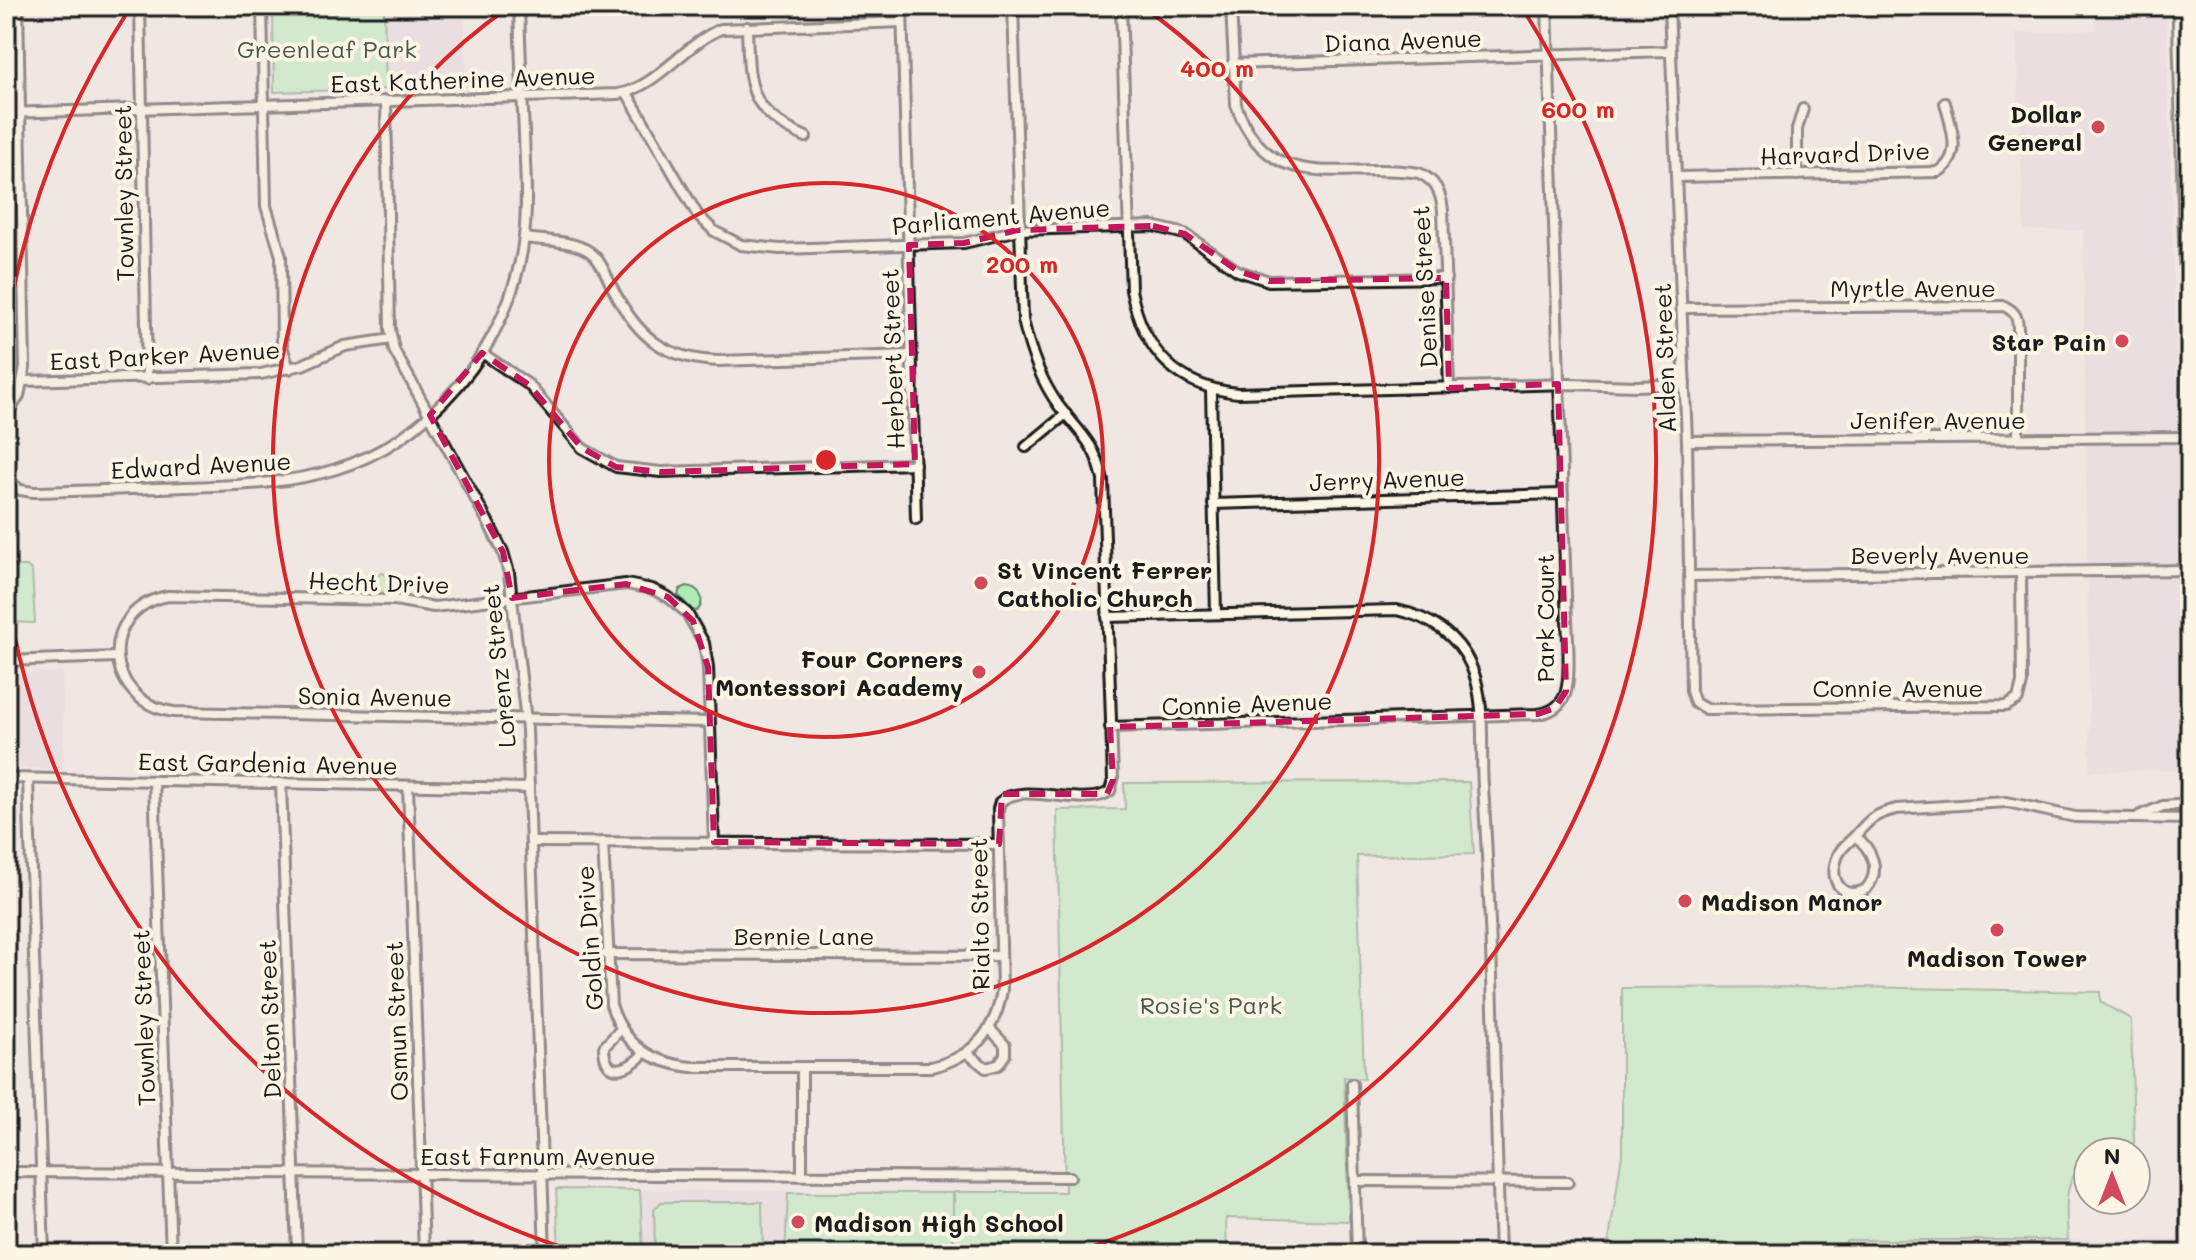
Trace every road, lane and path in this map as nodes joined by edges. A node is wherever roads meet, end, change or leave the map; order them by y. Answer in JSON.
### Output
{"nodes":[{"id":1,"x":18,"y":6,"type":"edge"},
{"id":2,"x":140,"y":6,"type":"edge"},
{"id":3,"x":262,"y":6,"type":"edge"},
{"id":4,"x":519,"y":6,"type":"edge"},
{"id":5,"x":902,"y":6,"type":"edge"},
{"id":6,"x":1013,"y":6,"type":"edge"},
{"id":7,"x":1121,"y":6,"type":"edge"},
{"id":8,"x":1231,"y":6,"type":"edge"},
{"id":9,"x":1547,"y":6,"type":"edge"},
{"id":10,"x":1669,"y":6,"type":"edge"},
{"id":11,"x":2179,"y":6,"type":"edge"},
{"id":12,"x":902,"y":22,"type":"junction"},
{"id":13,"x":747,"y":27,"type":"junction"},
{"id":14,"x":1671,"y":51,"type":"junction"},
{"id":15,"x":1548,"y":55,"type":"junction"},
{"id":16,"x":1232,"y":64,"type":"junction"},
{"id":17,"x":627,"y":93,"type":"junction"},
{"id":18,"x":522,"y":97,"type":"junction"},
{"id":19,"x":386,"y":102,"type":"junction"},
{"id":20,"x":1945,"y":103,"type":"dead end"},
{"id":21,"x":264,"y":105,"type":"junction"},
{"id":22,"x":142,"y":109,"type":"junction"},
{"id":23,"x":1803,"y":109,"type":"dead end"},
{"id":24,"x":6,"y":113,"type":"edge"},
{"id":25,"x":19,"y":113,"type":"junction"},
{"id":26,"x":806,"y":137,"type":"dead end"},
{"id":27,"x":1797,"y":175,"type":"junction"},
{"id":28,"x":1677,"y":177,"type":"junction"},
{"id":29,"x":1128,"y":226,"type":"junction"},
{"id":30,"x":1018,"y":230,"type":"junction"},
{"id":31,"x":524,"y":238,"type":"junction"},
{"id":32,"x":909,"y":245,"type":"junction"},
{"id":33,"x":1446,"y":278,"type":"junction"},
{"id":34,"x":1682,"y":308,"type":"junction"},
{"id":35,"x":392,"y":339,"type":"junction"},
{"id":36,"x":482,"y":353,"type":"junction"},
{"id":37,"x":912,"y":355,"type":"junction"},
{"id":38,"x":289,"y":369,"type":"junction"},
{"id":39,"x":147,"y":379,"type":"junction"},
{"id":40,"x":24,"y":381,"type":"junction"},
{"id":41,"x":1558,"y":384,"type":"junction"},
{"id":42,"x":1685,"y":384,"type":"junction"},
{"id":43,"x":1449,"y":388,"type":"junction"},
{"id":44,"x":1211,"y":389,"type":"junction"},
{"id":45,"x":2190,"y":405,"type":"edge"},
{"id":46,"x":1066,"y":414,"type":"junction"},
{"id":47,"x":430,"y":415,"type":"junction"},
{"id":48,"x":6,"y":416,"type":"edge"},
{"id":49,"x":2190,"y":437,"type":"edge"},
{"id":50,"x":2018,"y":438,"type":"junction"},
{"id":51,"x":1687,"y":441,"type":"junction"},
{"id":52,"x":1026,"y":447,"type":"dead end"},
{"id":53,"x":915,"y":464,"type":"junction"},
{"id":54,"x":6,"y":478,"type":"edge"},
{"id":55,"x":1562,"y":494,"type":"junction"},
{"id":56,"x":1213,"y":504,"type":"junction"},
{"id":57,"x":916,"y":519,"type":"dead end"},
{"id":58,"x":2190,"y":570,"type":"edge"},
{"id":59,"x":2021,"y":573,"type":"junction"},
{"id":60,"x":1690,"y":576,"type":"junction"},
{"id":61,"x":512,"y":598,"type":"junction"},
{"id":62,"x":1216,"y":614,"type":"junction"},
{"id":63,"x":1107,"y":617,"type":"junction"},
{"id":64,"x":117,"y":657,"type":"junction"},
{"id":65,"x":6,"y":661,"type":"edge"},
{"id":66,"x":1698,"y":706,"type":"joint"},
{"id":67,"x":1481,"y":715,"type":"junction"},
{"id":68,"x":526,"y":719,"type":"junction"},
{"id":69,"x":710,"y":722,"type":"junction"},
{"id":70,"x":1110,"y":727,"type":"junction"},
{"id":71,"x":6,"y":778,"type":"edge"},
{"id":72,"x":28,"y":779,"type":"junction"},
{"id":73,"x":154,"y":781,"type":"junction"},
{"id":74,"x":281,"y":783,"type":"junction"},
{"id":75,"x":408,"y":786,"type":"junction"},
{"id":76,"x":529,"y":788,"type":"junction"},
{"id":77,"x":2190,"y":804,"type":"edge"},
{"id":78,"x":2135,"y":818,"type":"junction"},
{"id":79,"x":2190,"y":819,"type":"edge"},
{"id":80,"x":1855,"y":836,"type":"junction"},
{"id":81,"x":531,"y":842,"type":"junction"},
{"id":82,"x":603,"y":842,"type":"junction"},
{"id":83,"x":714,"y":842,"type":"junction"},
{"id":84,"x":999,"y":844,"type":"junction"},
{"id":85,"x":606,"y":954,"type":"junction"},
{"id":86,"x":1001,"y":956,"type":"junction"},
{"id":87,"x":621,"y":1029,"type":"junction"},
{"id":88,"x":990,"y":1029,"type":"junction"},
{"id":89,"x":644,"y":1053,"type":"junction"},
{"id":90,"x":967,"y":1053,"type":"junction"},
{"id":91,"x":802,"y":1067,"type":"junction"},
{"id":92,"x":1352,"y":1084,"type":"dead end"},
{"id":93,"x":6,"y":1172,"type":"edge"},
{"id":94,"x":42,"y":1173,"type":"junction"},
{"id":95,"x":168,"y":1173,"type":"junction"},
{"id":96,"x":294,"y":1174,"type":"junction"},
{"id":97,"x":422,"y":1175,"type":"junction"},
{"id":98,"x":543,"y":1175,"type":"junction"},
{"id":99,"x":802,"y":1175,"type":"junction"},
{"id":100,"x":1070,"y":1177,"type":"dead end"},
{"id":101,"x":1355,"y":1181,"type":"junction"},
{"id":102,"x":1497,"y":1181,"type":"junction"},
{"id":103,"x":1568,"y":1182,"type":"dead end"},
{"id":104,"x":44,"y":1254,"type":"edge"},
{"id":105,"x":171,"y":1254,"type":"edge"},
{"id":106,"x":297,"y":1254,"type":"edge"},
{"id":107,"x":424,"y":1254,"type":"edge"},
{"id":108,"x":545,"y":1254,"type":"edge"},
{"id":109,"x":1357,"y":1254,"type":"edge"},
{"id":110,"x":1500,"y":1254,"type":"edge"}],
"edges":[{"from":1,"to":25,"type":"street"},
{"from":2,"to":22,"type":"street","name":"Townley Street"},
{"from":3,"to":21,"type":"street"},
{"from":4,"to":18,"type":"street","name":"Edward Avenue"},
{"from":5,"to":12,"type":"street","name":"Herbert Street"},
{"from":6,"to":30,"type":"street"},
{"from":7,"to":29,"type":"street"},
{"from":8,"to":16,"type":"street","name":"Denise Street"},
{"from":9,"to":15,"type":"street","name":"Park Court"},
{"from":10,"to":14,"type":"street","name":"Alden Street"},
{"from":11,"to":45,"type":"main road"},
{"from":12,"to":13,"type":"street","name":"East Katherine Avenue"},
{"from":12,"to":32,"type":"street","name":"Herbert Street"},
{"from":13,"to":17,"type":"street","name":"East Katherine Avenue"},
{"from":13,"to":26,"type":"street"},
{"from":14,"to":15,"type":"street","name":"Diana Avenue"},
{"from":14,"to":28,"type":"street","name":"Alden Street"},
{"from":15,"to":16,"type":"street","name":"Diana Avenue"},
{"from":15,"to":41,"type":"street","name":"Park Court"},
{"from":16,"to":33,"type":"street","name":"Denise Street"},
{"from":17,"to":18,"type":"street","name":"East Katherine Avenue"},
{"from":17,"to":32,"type":"street","name":"Parliament Avenue"},
{"from":18,"to":19,"type":"street","name":"East Katherine Avenue"},
{"from":18,"to":31,"type":"street","name":"Edward Avenue"},
{"from":19,"to":21,"type":"street","name":"East Katherine Avenue"},
{"from":19,"to":35,"type":"street","name":"Lorenz Street"},
{"from":20,"to":27,"type":"street","name":"Harvard Drive"},
{"from":21,"to":22,"type":"street","name":"East Katherine Avenue"},
{"from":21,"to":38,"type":"street"},
{"from":22,"to":25,"type":"street","name":"East Katherine Avenue"},
{"from":22,"to":39,"type":"street","name":"Townley Street"},
{"from":23,"to":27,"type":"street"},
{"from":24,"to":25,"type":"street","name":"East Katherine Avenue"},
{"from":25,"to":40,"type":"street"},
{"from":27,"to":28,"type":"street","name":"Harvard Drive"},
{"from":28,"to":34,"type":"street","name":"Alden Street"},
{"from":29,"to":30,"type":"street","name":"Parliament Avenue"},
{"from":29,"to":33,"type":"street","name":"Parliament Avenue"},
{"from":29,"to":44,"type":"street"},
{"from":30,"to":32,"type":"street","name":"Parliament Avenue"},
{"from":30,"to":46,"type":"street"},
{"from":31,"to":36,"type":"street","name":"Edward Avenue"},
{"from":31,"to":37,"type":"street"},
{"from":32,"to":37,"type":"street","name":"Herbert Street"},
{"from":33,"to":43,"type":"street","name":"Denise Street"},
{"from":34,"to":42,"type":"street","name":"Alden Street"},
{"from":34,"to":50,"type":"street","name":"Myrtle Avenue"},
{"from":35,"to":38,"type":"street","name":"East Parker Avenue"},
{"from":35,"to":47,"type":"street","name":"Lorenz Street"},
{"from":36,"to":47,"type":"street","name":"Edward Avenue"},
{"from":36,"to":53,"type":"street"},
{"from":37,"to":53,"type":"street","name":"Herbert Street"},
{"from":38,"to":39,"type":"street","name":"East Parker Avenue"},
{"from":39,"to":40,"type":"street","name":"East Parker Avenue"},
{"from":40,"to":48,"type":"street","name":"East Parker Avenue"},
{"from":41,"to":42,"type":"street"},
{"from":41,"to":43,"type":"street"},
{"from":41,"to":55,"type":"street","name":"Park Court"},
{"from":42,"to":51,"type":"street","name":"Alden Street"},
{"from":43,"to":44,"type":"street"},
{"from":44,"to":56,"type":"street"},
{"from":46,"to":52,"type":"street"},
{"from":46,"to":63,"type":"street"},
{"from":47,"to":54,"type":"street","name":"Edward Avenue"},
{"from":47,"to":61,"type":"street","name":"Lorenz Street"},
{"from":49,"to":50,"type":"street","name":"Jenifer Avenue"},
{"from":50,"to":51,"type":"street","name":"Jenifer Avenue"},
{"from":51,"to":60,"type":"street","name":"Alden Street"},
{"from":53,"to":57,"type":"street","name":"Herbert Street"},
{"from":55,"to":56,"type":"street","name":"Jerry Avenue"},
{"from":55,"to":67,"type":"street","name":"Park Court"},
{"from":56,"to":62,"type":"street"},
{"from":58,"to":59,"type":"street","name":"Beverly Avenue"},
{"from":59,"to":60,"type":"street","name":"Beverly Avenue"},
{"from":59,"to":66,"type":"street","name":"Connie Avenue"},
{"from":60,"to":66,"type":"street","name":"Alden Street"},
{"from":61,"to":64,"type":"street","name":"Hecht Drive"},
{"from":61,"to":68,"type":"street","name":"Lorenz Street"},
{"from":61,"to":69,"type":"street","name":"Hecht Drive"},
{"from":62,"to":63,"type":"street"},
{"from":62,"to":67,"type":"street"},
{"from":63,"to":70,"type":"street"},
{"from":64,"to":65,"type":"street"},
{"from":64,"to":68,"type":"street","name":"Sonia Avenue"},
{"from":67,"to":70,"type":"street","name":"Connie Avenue"},
{"from":67,"to":102,"type":"street"},
{"from":68,"to":69,"type":"street","name":"Sonia Avenue"},
{"from":68,"to":76,"type":"street","name":"Lorenz Street"},
{"from":69,"to":83,"type":"street","name":"Hecht Drive"},
{"from":70,"to":84,"type":"street","name":"Rialto Street"},
{"from":71,"to":72,"type":"street","name":"East Gardenia Avenue"},
{"from":72,"to":73,"type":"street","name":"East Gardenia Avenue"},
{"from":72,"to":94,"type":"street"},
{"from":73,"to":74,"type":"street","name":"East Gardenia Avenue"},
{"from":73,"to":95,"type":"street","name":"Townley Street"},
{"from":74,"to":75,"type":"street","name":"East Gardenia Avenue"},
{"from":74,"to":96,"type":"street","name":"Delton Street"},
{"from":75,"to":76,"type":"street","name":"East Gardenia Avenue"},
{"from":75,"to":97,"type":"street","name":"Osmun Street"},
{"from":76,"to":81,"type":"street","name":"Lorenz Street"},
{"from":77,"to":78,"type":"street"},
{"from":78,"to":79,"type":"street"},
{"from":78,"to":80,"type":"street"},
{"from":80,"to":80,"type":"street"},
{"from":81,"to":82,"type":"street"},
{"from":81,"to":98,"type":"street","name":"Lorenz Street"},
{"from":82,"to":83,"type":"street"},
{"from":82,"to":85,"type":"street","name":"Goldin Drive"},
{"from":83,"to":84,"type":"street"},
{"from":84,"to":86,"type":"street","name":"Rialto Street"},
{"from":85,"to":86,"type":"street","name":"Bernie Lane"},
{"from":85,"to":87,"type":"street","name":"Goldin Drive"},
{"from":86,"to":88,"type":"street","name":"Rialto Street"},
{"from":87,"to":89,"type":"street","name":"Goldin Drive"},
{"from":87,"to":89,"type":"street","name":"Goldin Drive"},
{"from":88,"to":90,"type":"street","name":"Rialto Street"},
{"from":88,"to":90,"type":"street"},
{"from":89,"to":91,"type":"street","name":"Goldin Drive"},
{"from":90,"to":91,"type":"street","name":"Rialto Street"},
{"from":91,"to":99,"type":"street"},
{"from":92,"to":101,"type":"street"},
{"from":93,"to":94,"type":"street","name":"East Farnum Avenue"},
{"from":94,"to":95,"type":"street","name":"East Farnum Avenue"},
{"from":94,"to":104,"type":"street"},
{"from":95,"to":96,"type":"street","name":"East Farnum Avenue"},
{"from":95,"to":105,"type":"street","name":"Townley Street"},
{"from":96,"to":97,"type":"street","name":"East Farnum Avenue"},
{"from":96,"to":106,"type":"street","name":"Delton Street"},
{"from":97,"to":98,"type":"street","name":"East Farnum Avenue"},
{"from":97,"to":107,"type":"street","name":"Osmun Street"},
{"from":98,"to":99,"type":"street","name":"East Farnum Avenue"},
{"from":98,"to":108,"type":"street","name":"Lorenz Street"},
{"from":99,"to":100,"type":"street","name":"East Farnum Avenue"},
{"from":101,"to":102,"type":"street"},
{"from":101,"to":109,"type":"street"},
{"from":102,"to":103,"type":"street"},
{"from":102,"to":110,"type":"street"}]}
